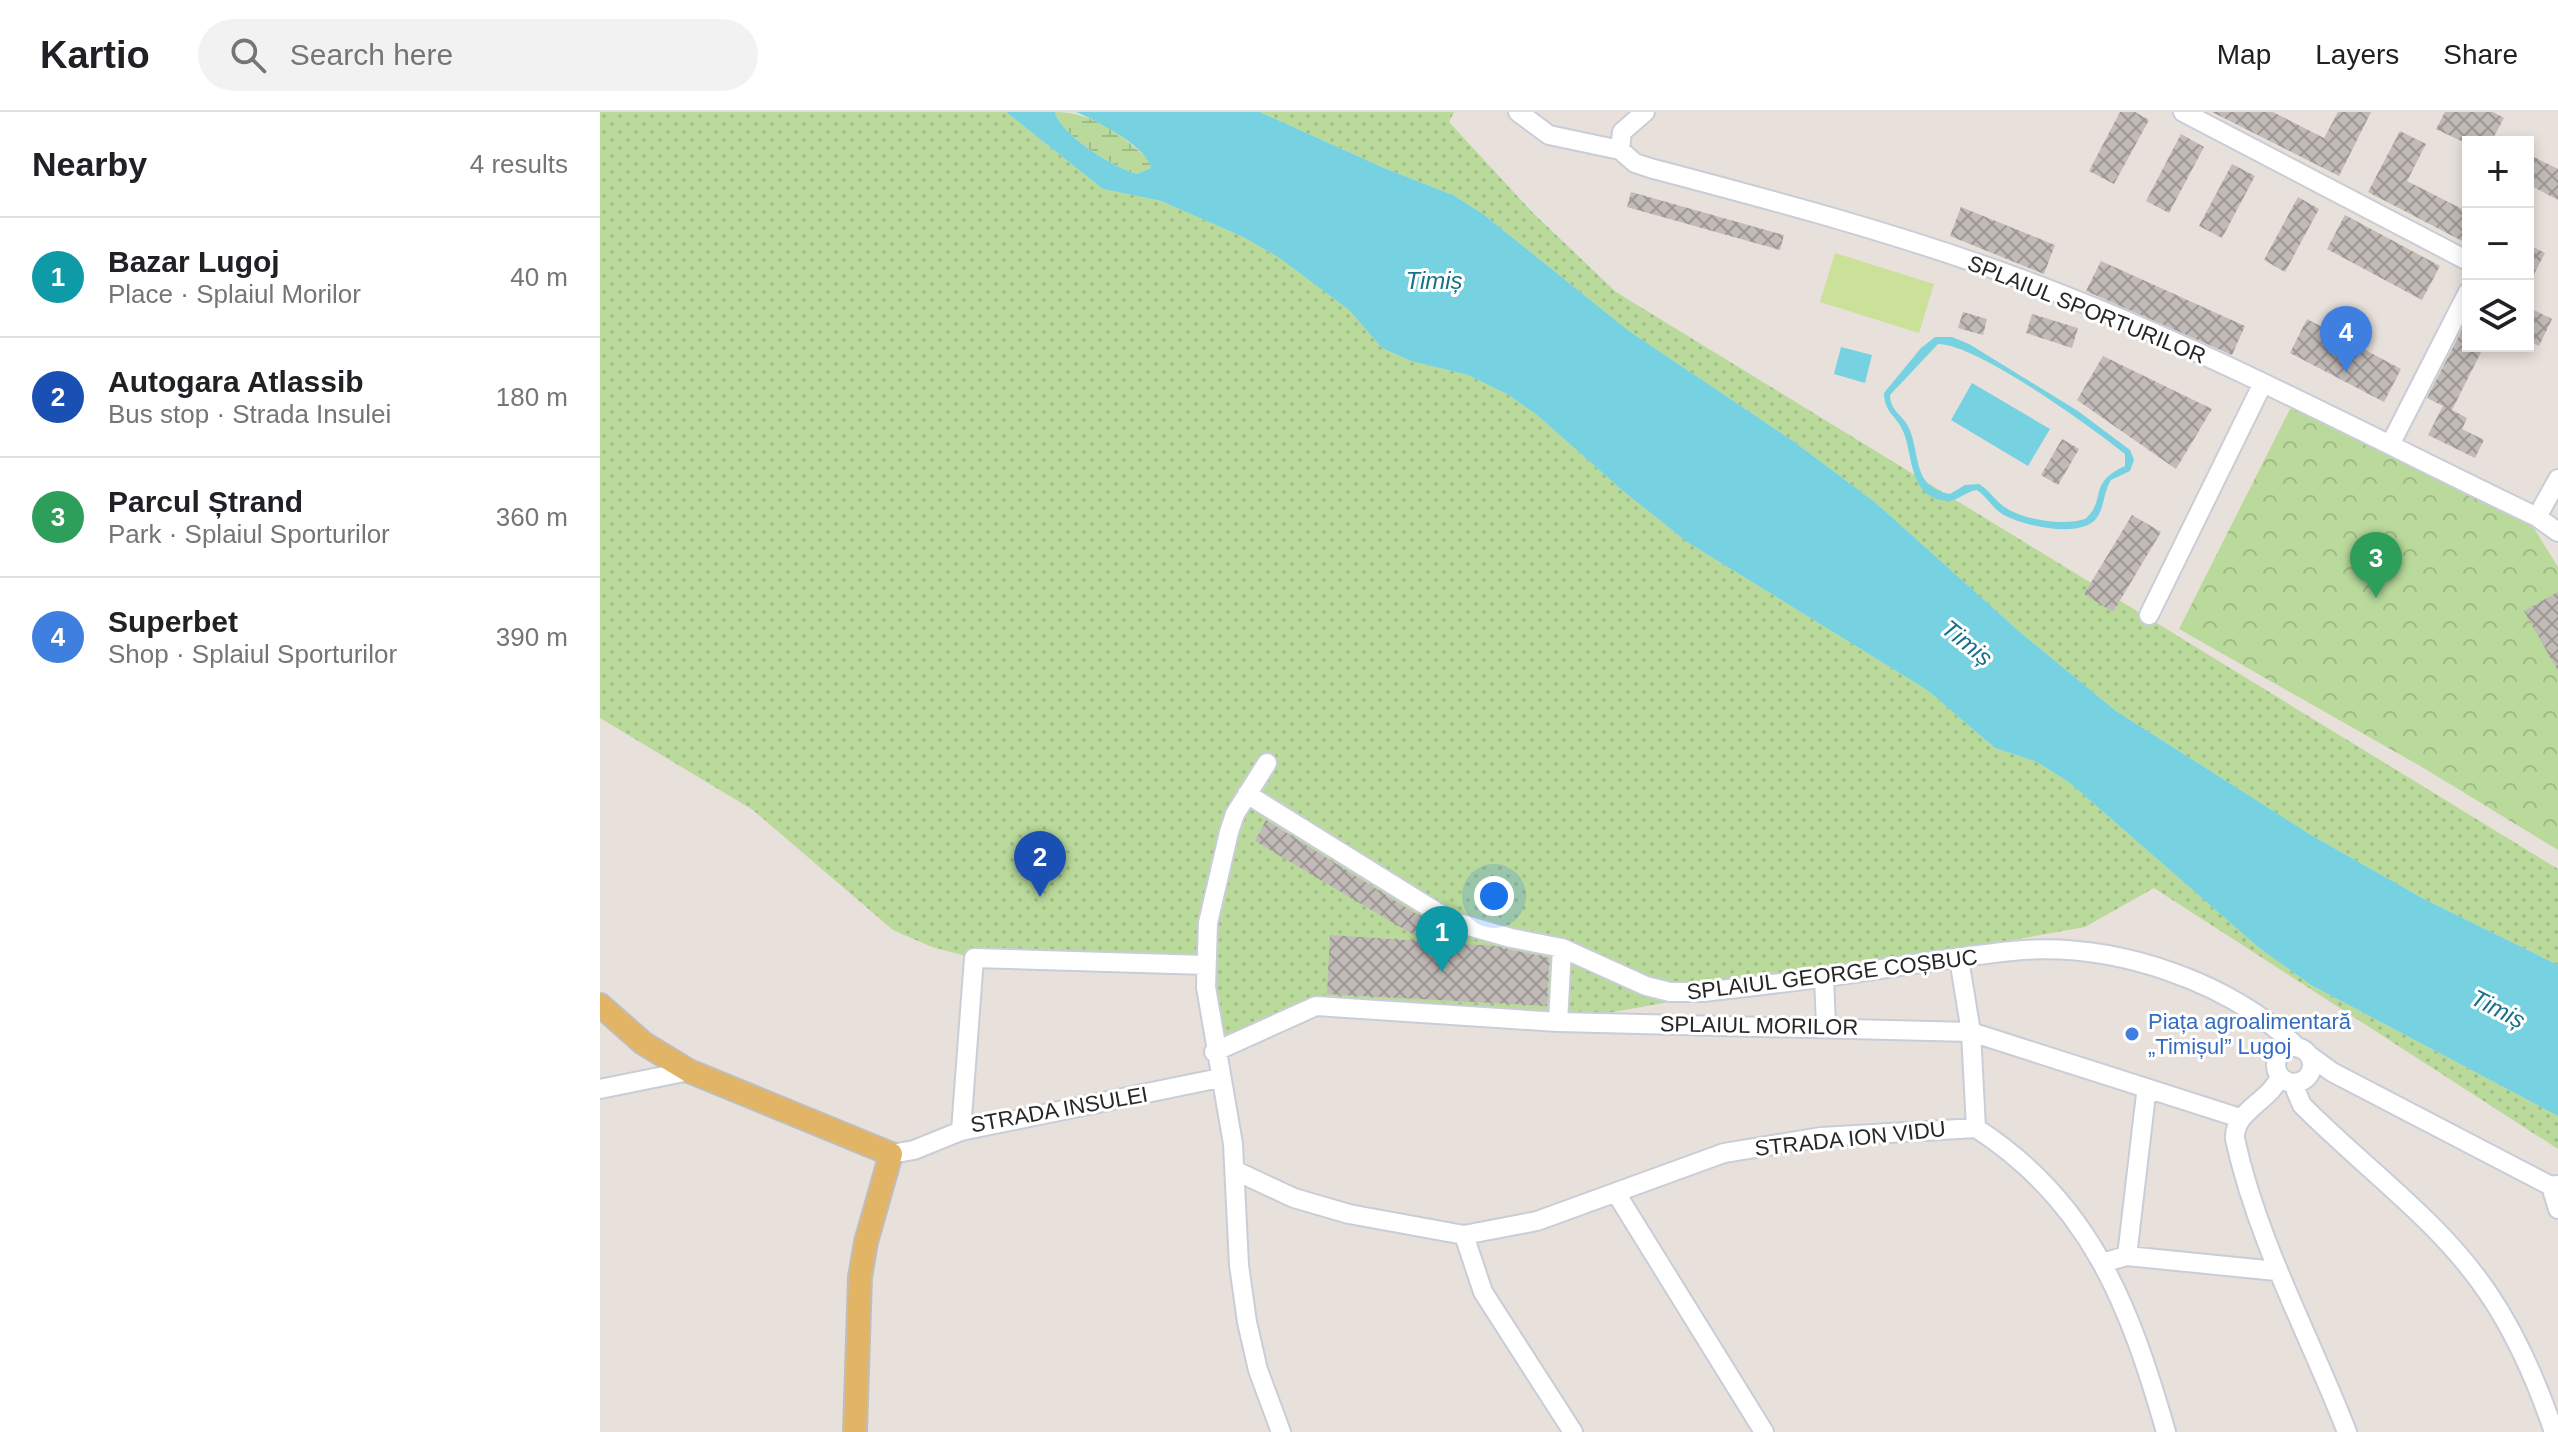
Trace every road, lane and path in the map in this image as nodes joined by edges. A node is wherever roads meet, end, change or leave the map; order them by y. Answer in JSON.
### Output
{"nodes":[{"id":1,"x":1518,"y":112,"type":"edge"},
{"id":2,"x":1645,"y":112,"type":"edge"},
{"id":3,"x":2183,"y":112,"type":"edge"},
{"id":4,"x":1620,"y":150,"type":"junction"},
{"id":5,"x":2462,"y":258,"type":"edge"},
{"id":6,"x":2462,"y":304,"type":"edge"},
{"id":7,"x":2263,"y":383,"type":"junction"},
{"id":8,"x":2390,"y":445,"type":"junction"},
{"id":9,"x":2558,"y":479,"type":"edge"},
{"id":10,"x":2537,"y":517,"type":"junction"},
{"id":11,"x":2558,"y":532,"type":"edge"},
{"id":12,"x":2149,"y":615,"type":"dead end"},
{"id":13,"x":1267,"y":763,"type":"dead end"},
{"id":14,"x":1247,"y":794,"type":"junction"},
{"id":15,"x":1562,"y":948,"type":"junction"},
{"id":16,"x":1959,"y":959,"type":"junction"},
{"id":17,"x":1206,"y":965,"type":"junction"},
{"id":18,"x":1824,"y":977,"type":"junction"},
{"id":19,"x":1670,"y":992,"type":"junction"},
{"id":20,"x":600,"y":1005,"type":"edge"},
{"id":21,"x":1558,"y":1022,"type":"junction"},
{"id":22,"x":1669,"y":1023,"type":"junction"},
{"id":23,"x":1826,"y":1026,"type":"junction"},
{"id":24,"x":1971,"y":1032,"type":"junction"},
{"id":25,"x":1214,"y":1052,"type":"junction"},
{"id":26,"x":2299,"y":1067,"type":"junction"},
{"id":27,"x":689,"y":1071,"type":"junction"},
{"id":28,"x":1220,"y":1078,"type":"junction"},
{"id":29,"x":600,"y":1089,"type":"edge"},
{"id":30,"x":2146,"y":1094,"type":"dead end"},
{"id":31,"x":2240,"y":1118,"type":"junction"},
{"id":32,"x":1976,"y":1128,"type":"junction"},
{"id":33,"x":961,"y":1131,"type":"junction"},
{"id":34,"x":891,"y":1154,"type":"junction"},
{"id":35,"x":1236,"y":1171,"type":"junction"},
{"id":36,"x":2554,"y":1186,"type":"edge"},
{"id":37,"x":1616,"y":1193,"type":"junction"},
{"id":38,"x":2558,"y":1209,"type":"edge"},
{"id":39,"x":1464,"y":1235,"type":"junction"},
{"id":40,"x":2127,"y":1256,"type":"junction"},
{"id":41,"x":2105,"y":1262,"type":"junction"},
{"id":42,"x":2276,"y":1271,"type":"junction"},
{"id":43,"x":855,"y":1432,"type":"edge"},
{"id":44,"x":1281,"y":1432,"type":"edge"},
{"id":45,"x":1573,"y":1432,"type":"edge"},
{"id":46,"x":1764,"y":1432,"type":"edge"},
{"id":47,"x":2166,"y":1432,"type":"edge"},
{"id":48,"x":2347,"y":1432,"type":"edge"},
{"id":49,"x":2554,"y":1432,"type":"edge"}],
"edges":[{"from":1,"to":4,"type":"street","name":"SPLAIUL SPORTURILOR"},
{"from":2,"to":4,"type":"street"},
{"from":3,"to":5,"type":"street"},
{"from":4,"to":7,"type":"street","name":"SPLAIUL SPORTURILOR"},
{"from":6,"to":8,"type":"street"},
{"from":7,"to":8,"type":"street","name":"SPLAIUL SPORTURILOR"},
{"from":7,"to":12,"type":"street"},
{"from":8,"to":10,"type":"street","name":"SPLAIUL SPORTURILOR"},
{"from":9,"to":10,"type":"street"},
{"from":10,"to":11,"type":"street","name":"SPLAIUL SPORTURILOR"},
{"from":13,"to":14,"type":"street"},
{"from":14,"to":15,"type":"street","name":"SPLAIUL GEORGE COȘBUC"},
{"from":14,"to":17,"type":"street"},
{"from":15,"to":19,"type":"street","name":"SPLAIUL GEORGE COȘBUC"},
{"from":15,"to":21,"type":"street"},
{"from":16,"to":18,"type":"street","name":"SPLAIUL GEORGE COȘBUC"},
{"from":16,"to":24,"type":"street"},
{"from":16,"to":26,"type":"street","name":"SPLAIUL GEORGE COȘBUC"},
{"from":17,"to":25,"type":"street"},
{"from":17,"to":33,"type":"street","name":"STRADA INSULEI"},
{"from":18,"to":19,"type":"street","name":"SPLAIUL GEORGE COȘBUC"},
{"from":18,"to":23,"type":"street"},
{"from":19,"to":22,"type":"street"},
{"from":20,"to":27,"type":"main road"},
{"from":21,"to":22,"type":"street","name":"SPLAIUL MORILOR"},
{"from":21,"to":25,"type":"street","name":"SPLAIUL MORILOR"},
{"from":22,"to":23,"type":"street","name":"SPLAIUL MORILOR"},
{"from":23,"to":24,"type":"street","name":"SPLAIUL MORILOR"},
{"from":24,"to":31,"type":"street","name":"SPLAIUL MORILOR"},
{"from":24,"to":32,"type":"street"},
{"from":25,"to":28,"type":"street"},
{"from":26,"to":31,"type":"street"},
{"from":26,"to":36,"type":"street"},
{"from":26,"to":49,"type":"street"},
{"from":27,"to":29,"type":"street"},
{"from":27,"to":34,"type":"main road"},
{"from":28,"to":33,"type":"street","name":"STRADA INSULEI"},
{"from":28,"to":35,"type":"street"},
{"from":30,"to":40,"type":"street"},
{"from":31,"to":42,"type":"street"},
{"from":32,"to":37,"type":"street","name":"STRADA ION VIDU"},
{"from":32,"to":41,"type":"street","name":"STRADA ION VIDU"},
{"from":33,"to":34,"type":"street"},
{"from":34,"to":43,"type":"main road"},
{"from":35,"to":39,"type":"street","name":"STRADA ION VIDU"},
{"from":35,"to":44,"type":"street"},
{"from":36,"to":38,"type":"street"},
{"from":37,"to":39,"type":"street","name":"STRADA ION VIDU"},
{"from":37,"to":46,"type":"street"},
{"from":39,"to":45,"type":"street"},
{"from":40,"to":41,"type":"street"},
{"from":40,"to":42,"type":"street"},
{"from":41,"to":47,"type":"street","name":"STRADA ION VIDU"},
{"from":42,"to":48,"type":"street"}]}
